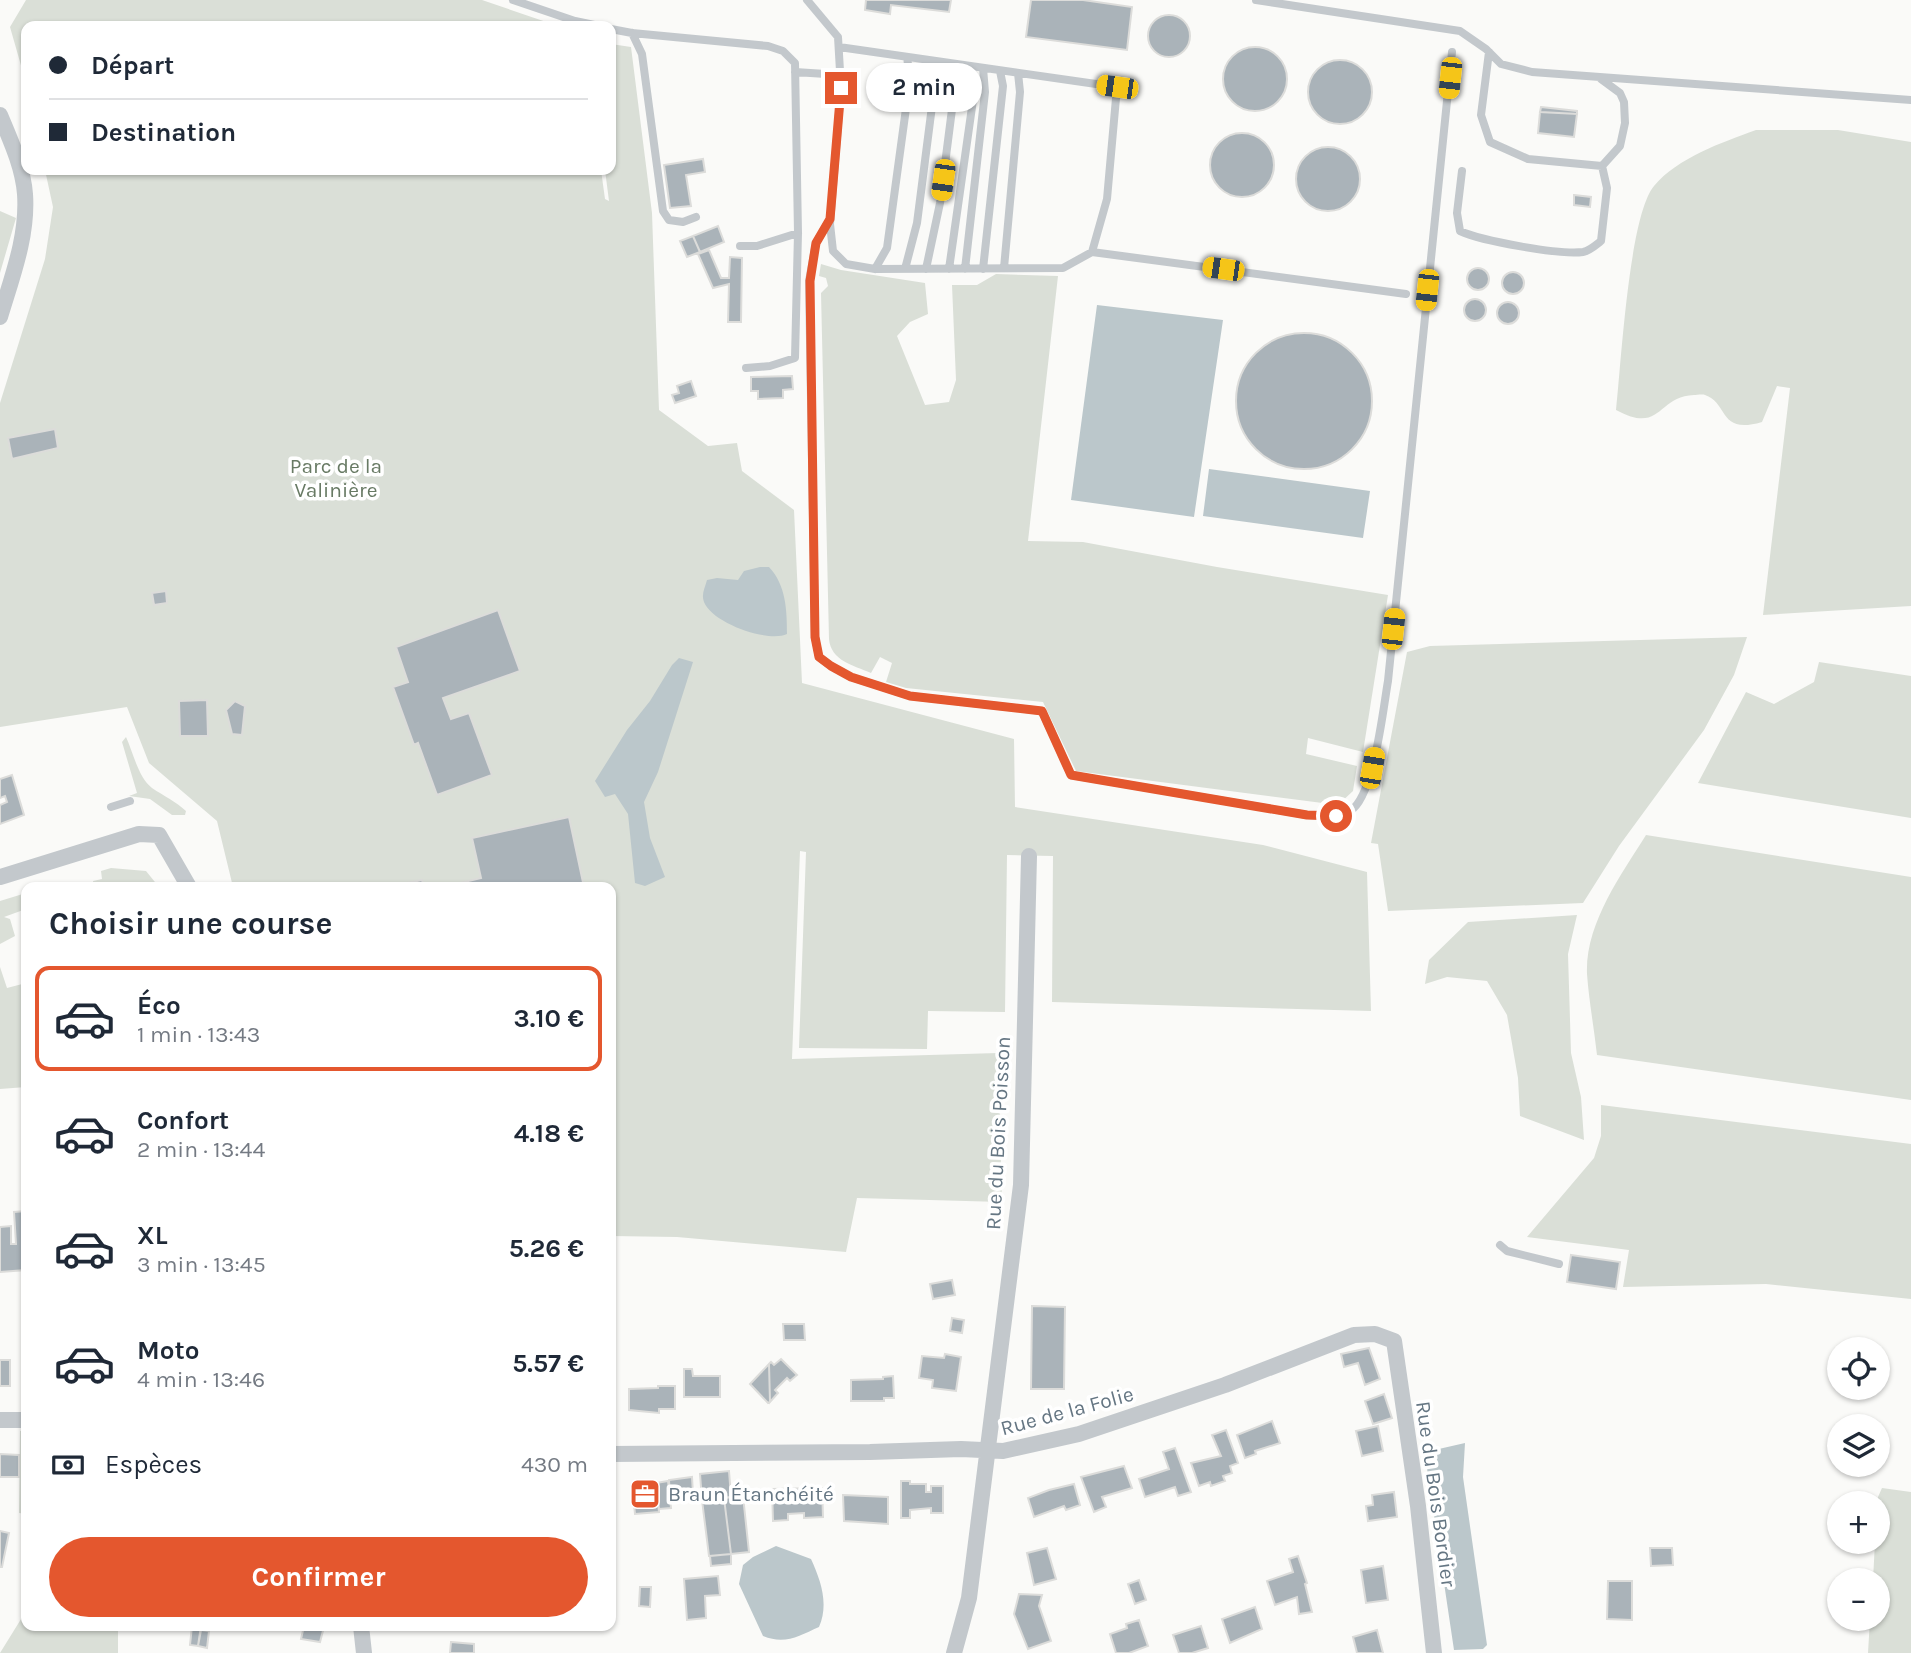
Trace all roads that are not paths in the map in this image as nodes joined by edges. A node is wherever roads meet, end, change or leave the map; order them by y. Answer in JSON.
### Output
{"nodes":[{"id":1,"x":513,"y":0,"type":"edge"},
{"id":2,"x":807,"y":0,"type":"edge"},
{"id":3,"x":1256,"y":0,"type":"edge"},
{"id":4,"x":572,"y":21,"type":"edge"},
{"id":5,"x":616,"y":30,"type":"edge"},
{"id":6,"x":632,"y":33,"type":"junction"},
{"id":7,"x":839,"y":47,"type":"junction"},
{"id":8,"x":1452,"y":52,"type":"dead end"},
{"id":9,"x":1489,"y":52,"type":"junction"},
{"id":10,"x":907,"y":57,"type":"junction"},
{"id":11,"x":932,"y":61,"type":"junction"},
{"id":12,"x":948,"y":63,"type":"junction"},
{"id":13,"x":968,"y":66,"type":"junction"},
{"id":14,"x":984,"y":68,"type":"junction"},
{"id":15,"x":1000,"y":71,"type":"junction"},
{"id":16,"x":795,"y":72,"type":"junction"},
{"id":17,"x":1018,"y":73,"type":"junction"},
{"id":18,"x":841,"y":75,"type":"junction"},
{"id":19,"x":1601,"y":79,"type":"junction"},
{"id":20,"x":1911,"y":100,"type":"edge"},
{"id":21,"x":0,"y":115,"type":"edge"},
{"id":22,"x":1602,"y":166,"type":"junction"},
{"id":23,"x":1462,"y":171,"type":"dead end"},
{"id":24,"x":21,"y":174,"type":"edge"},
{"id":25,"x":21,"y":175,"type":"edge"},
{"id":26,"x":696,"y":217,"type":"dead end"},
{"id":27,"x":830,"y":219,"type":"junction"},
{"id":28,"x":798,"y":233,"type":"junction"},
{"id":29,"x":740,"y":246,"type":"dead end"},
{"id":30,"x":1092,"y":252,"type":"junction"},
{"id":31,"x":1004,"y":268,"type":"junction"},
{"id":32,"x":875,"y":269,"type":"junction"},
{"id":33,"x":905,"y":269,"type":"junction"},
{"id":34,"x":926,"y":269,"type":"junction"},
{"id":35,"x":949,"y":269,"type":"junction"},
{"id":36,"x":965,"y":269,"type":"junction"},
{"id":37,"x":984,"y":269,"type":"junction"},
{"id":38,"x":1406,"y":294,"type":"dead end"},
{"id":39,"x":0,"y":317,"type":"edge"},
{"id":40,"x":746,"y":368,"type":"dead end"},
{"id":41,"x":130,"y":801,"type":"dead end"},
{"id":42,"x":111,"y":807,"type":"dead end"},
{"id":43,"x":1029,"y":856,"type":"dead end"},
{"id":44,"x":0,"y":877,"type":"edge"},
{"id":45,"x":186,"y":882,"type":"edge"},
{"id":46,"x":1500,"y":1245,"type":"dead end"},
{"id":47,"x":1559,"y":1264,"type":"dead end"},
{"id":48,"x":1394,"y":1341,"type":"joint"},
{"id":49,"x":0,"y":1420,"type":"edge"},
{"id":50,"x":21,"y":1420,"type":"edge"},
{"id":51,"x":986,"y":1451,"type":"junction"},
{"id":52,"x":616,"y":1454,"type":"edge"},
{"id":53,"x":362,"y":1631,"type":"edge"},
{"id":54,"x":364,"y":1653,"type":"edge"},
{"id":55,"x":954,"y":1653,"type":"edge"},
{"id":56,"x":1434,"y":1653,"type":"edge"}],
"edges":[{"from":1,"to":4,"type":"lane"},
{"from":2,"to":7,"type":"lane"},
{"from":3,"to":9,"type":"lane"},
{"from":5,"to":6,"type":"lane"},
{"from":6,"to":16,"type":"lane"},
{"from":6,"to":26,"type":"lane"},
{"from":7,"to":10,"type":"lane"},
{"from":7,"to":18,"type":"lane"},
{"from":8,"to":27,"type":"lane"},
{"from":9,"to":19,"type":"lane"},
{"from":9,"to":22,"type":"lane"},
{"from":10,"to":11,"type":"lane"},
{"from":10,"to":32,"type":"lane"},
{"from":11,"to":12,"type":"lane"},
{"from":11,"to":33,"type":"lane"},
{"from":12,"to":13,"type":"lane"},
{"from":12,"to":34,"type":"lane"},
{"from":13,"to":14,"type":"lane"},
{"from":13,"to":35,"type":"lane"},
{"from":14,"to":15,"type":"lane"},
{"from":14,"to":36,"type":"lane"},
{"from":15,"to":17,"type":"lane"},
{"from":15,"to":37,"type":"lane"},
{"from":16,"to":18,"type":"lane"},
{"from":16,"to":28,"type":"lane"},
{"from":17,"to":30,"type":"lane"},
{"from":17,"to":31,"type":"lane"},
{"from":18,"to":27,"type":"lane"},
{"from":19,"to":20,"type":"lane"},
{"from":19,"to":22,"type":"lane"},
{"from":21,"to":24,"type":"street"},
{"from":22,"to":23,"type":"lane"},
{"from":25,"to":39,"type":"street"},
{"from":27,"to":32,"type":"lane"},
{"from":28,"to":29,"type":"lane"},
{"from":28,"to":40,"type":"lane"},
{"from":30,"to":31,"type":"lane"},
{"from":30,"to":38,"type":"lane"},
{"from":31,"to":37,"type":"lane"},
{"from":32,"to":33,"type":"lane"},
{"from":33,"to":34,"type":"lane"},
{"from":34,"to":35,"type":"lane"},
{"from":35,"to":36,"type":"lane"},
{"from":36,"to":37,"type":"lane"},
{"from":41,"to":42,"type":"lane"},
{"from":43,"to":51,"type":"street","name":"Rue du Bois Poisson"},
{"from":44,"to":45,"type":"street"},
{"from":46,"to":47,"type":"lane"},
{"from":48,"to":51,"type":"street","name":"Rue de la Folie"},
{"from":48,"to":56,"type":"street","name":"Rue du Bois Bordier"},
{"from":49,"to":50,"type":"street"},
{"from":51,"to":52,"type":"street","name":"Rue de la Folie"},
{"from":51,"to":55,"type":"street","name":"Rue du Bois Poisson"},
{"from":53,"to":54,"type":"street"}]}
